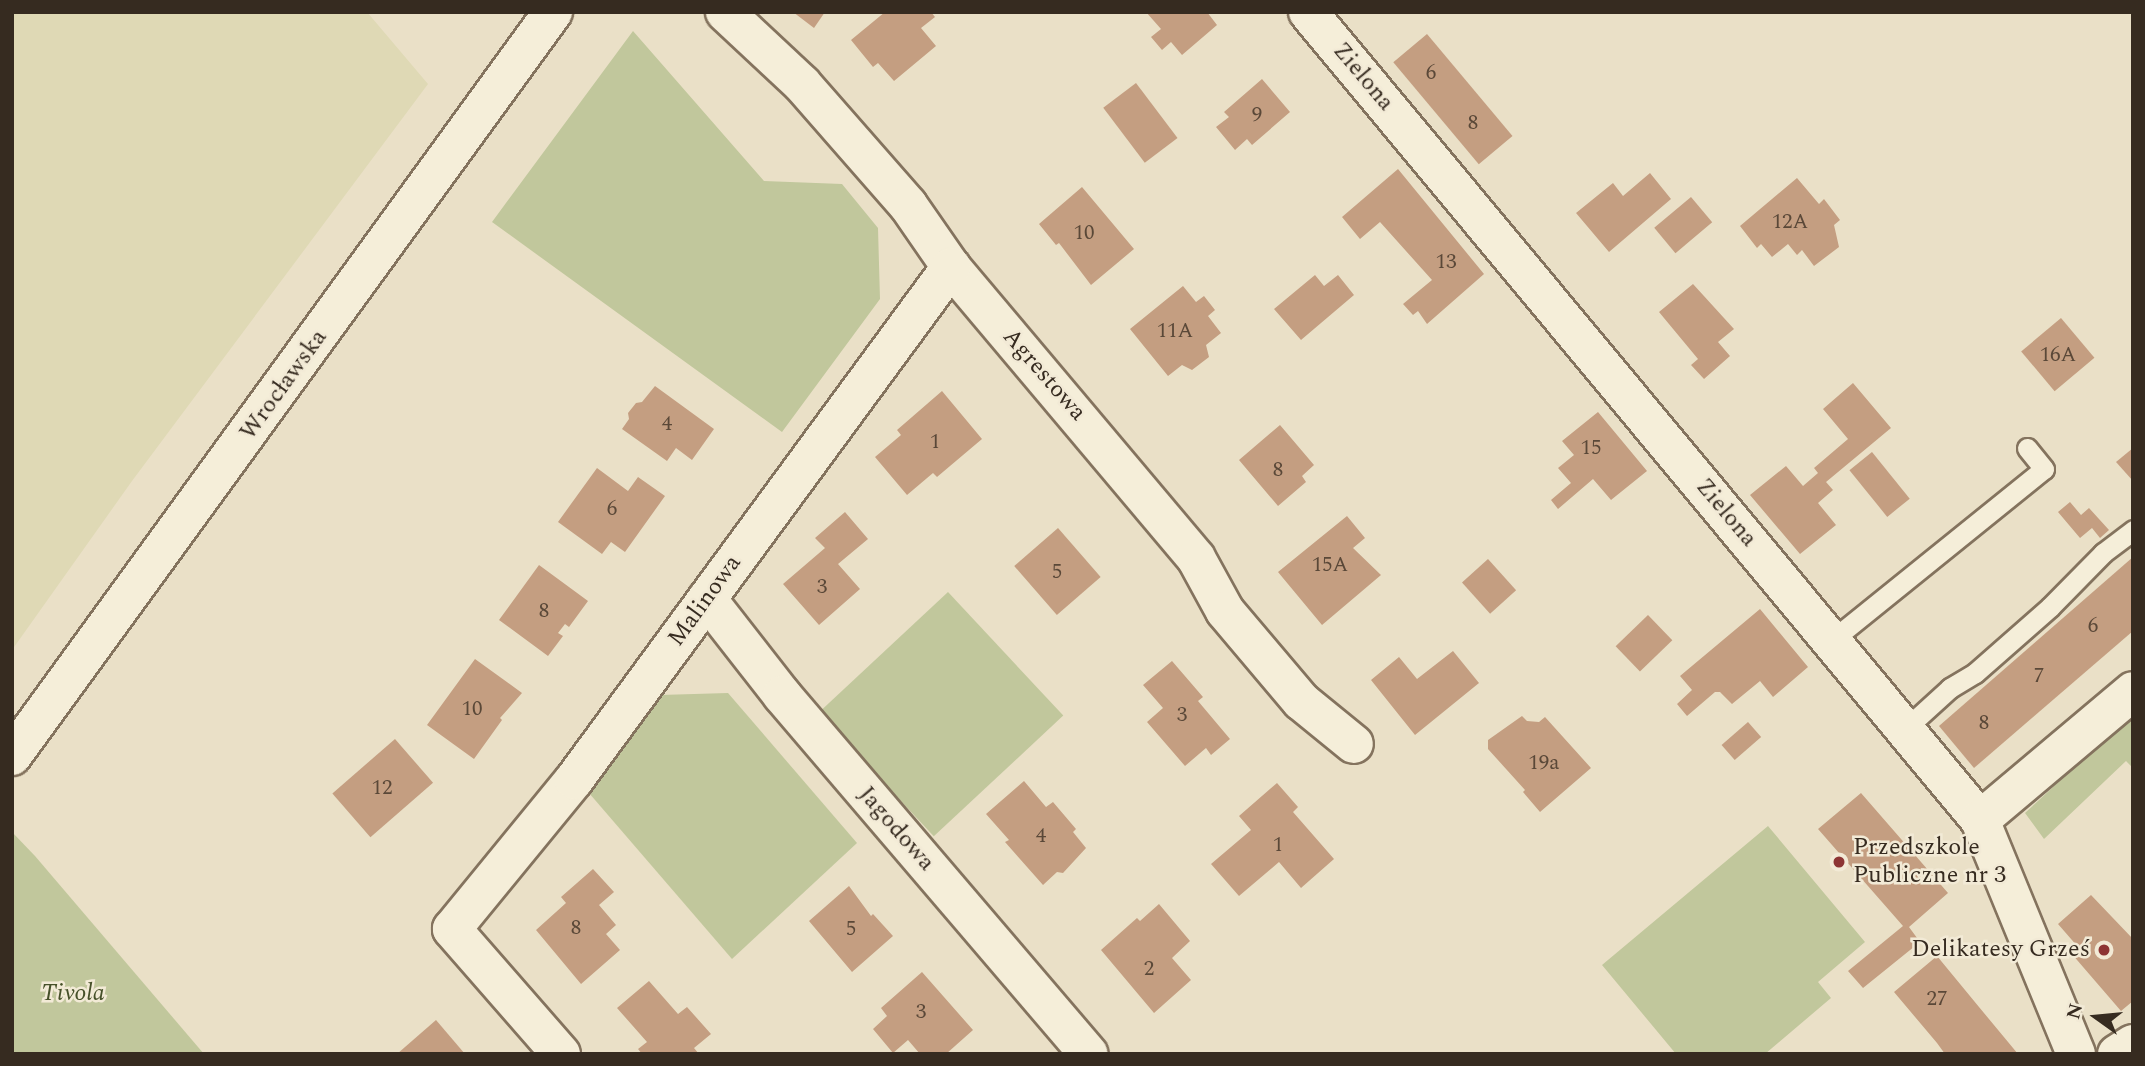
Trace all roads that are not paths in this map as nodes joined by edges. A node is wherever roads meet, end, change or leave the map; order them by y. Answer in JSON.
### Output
{"nodes":[{"id":1,"x":553,"y":12,"type":"edge"},
{"id":2,"x":725,"y":12,"type":"edge"},
{"id":3,"x":1308,"y":12,"type":"edge"},
{"id":4,"x":950,"y":267,"type":"junction"},
{"id":5,"x":2027,"y":448,"type":"dead end"},
{"id":6,"x":2133,"y":530,"type":"edge"},
{"id":7,"x":707,"y":599,"type":"junction"},
{"id":8,"x":1832,"y":640,"type":"junction"},
{"id":9,"x":2133,"y":691,"type":"edge"},
{"id":10,"x":1905,"y":729,"type":"junction"},
{"id":11,"x":1354,"y":744,"type":"dead end"},
{"id":12,"x":12,"y":756,"type":"edge"},
{"id":13,"x":1980,"y":820,"type":"junction"},
{"id":14,"x":2133,"y":1044,"type":"edge"},
{"id":15,"x":561,"y":1054,"type":"edge"},
{"id":16,"x":1089,"y":1054,"type":"edge"},
{"id":17,"x":2076,"y":1054,"type":"edge"},
{"id":18,"x":2117,"y":1054,"type":"edge"}],
"edges":[{"from":1,"to":12,"type":"street","name":"Wrocławska"},
{"from":2,"to":4,"type":"street","name":"Agrestowa"},
{"from":3,"to":8,"type":"street","name":"Zielona"},
{"from":4,"to":7,"type":"street","name":"Malinowa"},
{"from":4,"to":11,"type":"street","name":"Agrestowa"},
{"from":5,"to":8,"type":"lane"},
{"from":6,"to":10,"type":"lane"},
{"from":7,"to":15,"type":"street","name":"Malinowa"},
{"from":7,"to":16,"type":"street","name":"Jagodowa"},
{"from":8,"to":10,"type":"street","name":"Zielona"},
{"from":9,"to":13,"type":"street"},
{"from":10,"to":13,"type":"street","name":"Zielona"},
{"from":13,"to":17,"type":"street","name":"Zielona"},
{"from":14,"to":18,"type":"street"}]}
